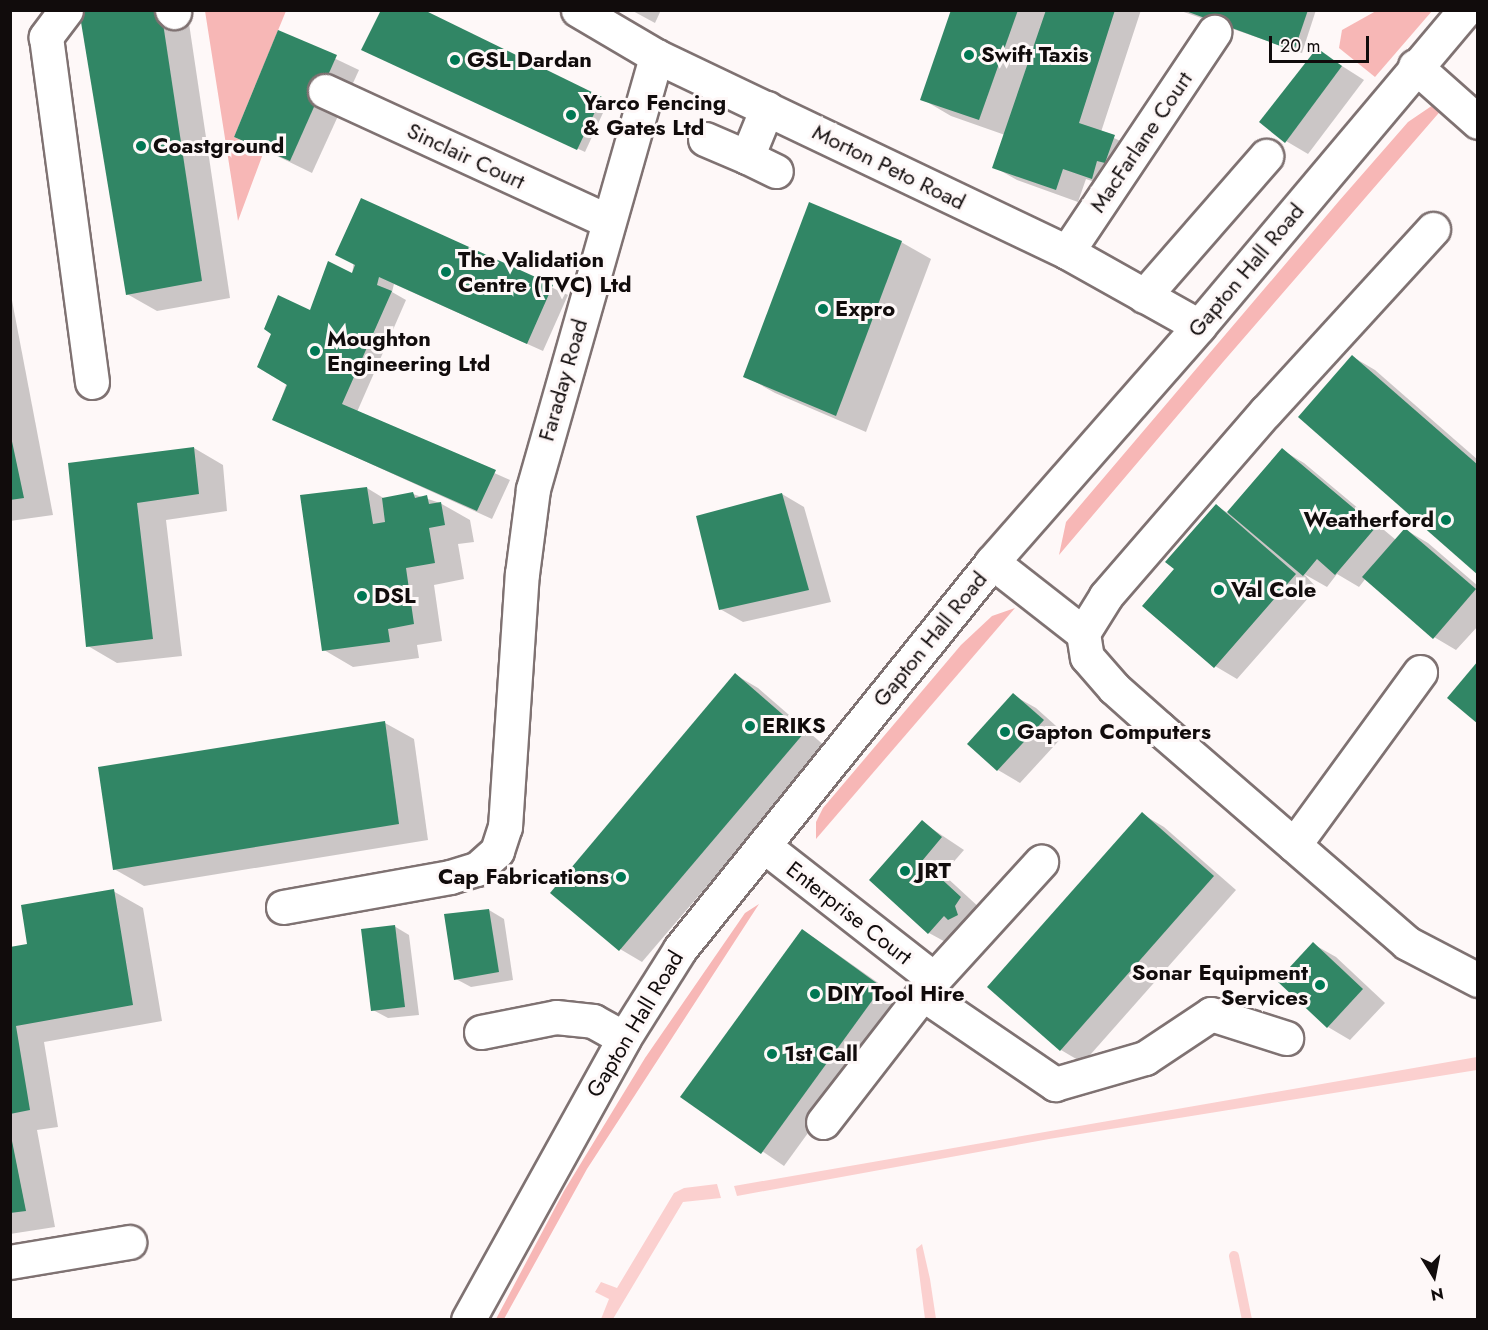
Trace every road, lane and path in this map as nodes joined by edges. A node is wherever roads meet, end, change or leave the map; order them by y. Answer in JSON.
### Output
{"nodes":[{"id":1,"x":66,"y":10,"type":"edge"},
{"id":2,"x":578,"y":10,"type":"edge"},
{"id":3,"x":1465,"y":10,"type":"edge"},
{"id":4,"x":1214,"y":32,"type":"dead end"},
{"id":5,"x":656,"y":56,"type":"junction"},
{"id":6,"x":1415,"y":66,"type":"junction"},
{"id":7,"x":325,"y":91,"type":"dead end"},
{"id":8,"x":767,"y":108,"type":"junction"},
{"id":9,"x":1478,"y":122,"type":"edge"},
{"id":10,"x":705,"y":139,"type":"dead end"},
{"id":11,"x":1266,"y":156,"type":"dead end"},
{"id":12,"x":608,"y":221,"type":"junction"},
{"id":13,"x":1432,"y":229,"type":"dead end"},
{"id":14,"x":1067,"y":252,"type":"junction"},
{"id":15,"x":1144,"y":296,"type":"junction"},
{"id":16,"x":1199,"y":326,"type":"junction"},
{"id":17,"x":92,"y":382,"type":"dead end"},
{"id":18,"x":992,"y":562,"type":"junction"},
{"id":19,"x":1083,"y":633,"type":"junction"},
{"id":20,"x":1420,"y":672,"type":"dead end"},
{"id":21,"x":1294,"y":845,"type":"junction"},
{"id":22,"x":764,"y":846,"type":"junction"},
{"id":23,"x":1041,"y":862,"type":"dead end"},
{"id":24,"x":283,"y":907,"type":"dead end"},
{"id":25,"x":1478,"y":980,"type":"edge"},
{"id":26,"x":929,"y":987,"type":"junction"},
{"id":27,"x":481,"y":1032,"type":"dead end"},
{"id":28,"x":624,"y":1038,"type":"junction"},
{"id":29,"x":1286,"y":1038,"type":"dead end"},
{"id":30,"x":823,"y":1122,"type":"dead end"},
{"id":31,"x":129,"y":1242,"type":"dead end"},
{"id":32,"x":10,"y":1262,"type":"edge"},
{"id":33,"x":468,"y":1320,"type":"edge"}],
"edges":[{"from":1,"to":17,"type":"street"},
{"from":2,"to":5,"type":"street","name":"Morton Peto Road"},
{"from":3,"to":6,"type":"street","name":"Gapton Hall Road"},
{"from":4,"to":14,"type":"street","name":"MacFarlane Court"},
{"from":5,"to":8,"type":"street","name":"Morton Peto Road"},
{"from":5,"to":12,"type":"street","name":"Faraday Road"},
{"from":6,"to":9,"type":"street"},
{"from":6,"to":16,"type":"street","name":"Gapton Hall Road"},
{"from":7,"to":12,"type":"street","name":"Sinclair Court"},
{"from":8,"to":10,"type":"street"},
{"from":8,"to":14,"type":"street","name":"Morton Peto Road"},
{"from":11,"to":15,"type":"street"},
{"from":12,"to":24,"type":"street","name":"Faraday Road"},
{"from":13,"to":19,"type":"street"},
{"from":14,"to":15,"type":"street","name":"Morton Peto Road"},
{"from":15,"to":16,"type":"street","name":"Morton Peto Road"},
{"from":16,"to":18,"type":"street","name":"Gapton Hall Road"},
{"from":18,"to":19,"type":"street"},
{"from":18,"to":22,"type":"street","name":"Gapton Hall Road"},
{"from":19,"to":21,"type":"street"},
{"from":20,"to":21,"type":"street"},
{"from":21,"to":25,"type":"street"},
{"from":22,"to":26,"type":"street","name":"Enterprise Court"},
{"from":22,"to":28,"type":"street","name":"Gapton Hall Road"},
{"from":23,"to":26,"type":"street","name":"Enterprise Court"},
{"from":26,"to":29,"type":"street"},
{"from":26,"to":30,"type":"street","name":"Enterprise Court"},
{"from":27,"to":28,"type":"street"},
{"from":28,"to":33,"type":"street","name":"Gapton Hall Road"},
{"from":31,"to":32,"type":"street"}]}
